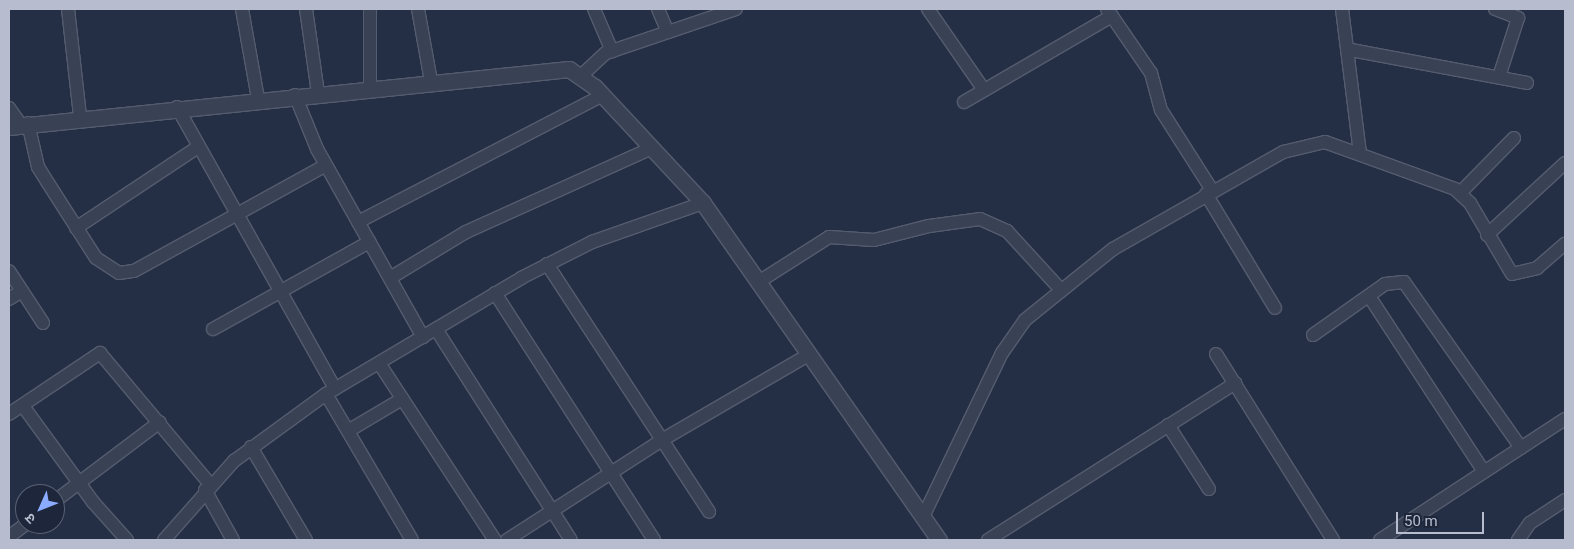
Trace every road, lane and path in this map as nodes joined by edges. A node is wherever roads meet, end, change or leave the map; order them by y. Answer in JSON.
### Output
{"nodes":[{"id":1,"x":68,"y":9,"type":"edge"},
{"id":2,"x":242,"y":9,"type":"edge"},
{"id":3,"x":306,"y":9,"type":"edge"},
{"id":4,"x":370,"y":9,"type":"edge"},
{"id":5,"x":418,"y":9,"type":"edge"},
{"id":6,"x":594,"y":9,"type":"edge"},
{"id":7,"x":658,"y":9,"type":"edge"},
{"id":8,"x":928,"y":9,"type":"edge"},
{"id":9,"x":1342,"y":9,"type":"edge"},
{"id":10,"x":1495,"y":9,"type":"edge"},
{"id":11,"x":729,"y":10,"type":"edge"},
{"id":12,"x":1110,"y":12,"type":"edge"},
{"id":13,"x":668,"y":32,"type":"junction"},
{"id":14,"x":1350,"y":50,"type":"junction"},
{"id":15,"x":612,"y":51,"type":"junction"},
{"id":16,"x":582,"y":75,"type":"junction"},
{"id":17,"x":1499,"y":78,"type":"junction"},
{"id":18,"x":431,"y":81,"type":"junction"},
{"id":19,"x":1528,"y":83,"type":"dead end"},
{"id":20,"x":370,"y":87,"type":"junction"},
{"id":21,"x":984,"y":90,"type":"junction"},
{"id":22,"x":318,"y":93,"type":"junction"},
{"id":23,"x":295,"y":95,"type":"junction"},
{"id":24,"x":603,"y":95,"type":"junction"},
{"id":25,"x":258,"y":99,"type":"junction"},
{"id":26,"x":964,"y":102,"type":"dead end"},
{"id":27,"x":177,"y":107,"type":"junction"},
{"id":28,"x":9,"y":108,"type":"edge"},
{"id":29,"x":80,"y":116,"type":"junction"},
{"id":30,"x":19,"y":125,"type":"edge"},
{"id":31,"x":1514,"y":138,"type":"dead end"},
{"id":32,"x":198,"y":147,"type":"junction"},
{"id":33,"x":652,"y":148,"type":"junction"},
{"id":34,"x":1360,"y":153,"type":"junction"},
{"id":35,"x":1565,"y":163,"type":"edge"},
{"id":36,"x":326,"y":165,"type":"junction"},
{"id":37,"x":1209,"y":192,"type":"junction"},
{"id":38,"x":1460,"y":193,"type":"junction"},
{"id":39,"x":703,"y":203,"type":"junction"},
{"id":40,"x":235,"y":215,"type":"junction"},
{"id":41,"x":358,"y":222,"type":"junction"},
{"id":42,"x":76,"y":228,"type":"junction"},
{"id":43,"x":1487,"y":235,"type":"junction"},
{"id":44,"x":369,"y":242,"type":"junction"},
{"id":45,"x":1565,"y":244,"type":"edge"},
{"id":46,"x":547,"y":264,"type":"junction"},
{"id":47,"x":9,"y":271,"type":"edge"},
{"id":48,"x":390,"y":278,"type":"junction"},
{"id":49,"x":760,"y":281,"type":"junction"},
{"id":50,"x":1061,"y":290,"type":"junction"},
{"id":51,"x":22,"y":291,"type":"junction"},
{"id":52,"x":277,"y":291,"type":"junction"},
{"id":53,"x":495,"y":293,"type":"junction"},
{"id":54,"x":1369,"y":296,"type":"junction"},
{"id":55,"x":9,"y":299,"type":"edge"},
{"id":56,"x":1275,"y":308,"type":"dead end"},
{"id":57,"x":43,"y":324,"type":"dead end"},
{"id":58,"x":213,"y":329,"type":"dead end"},
{"id":59,"x":436,"y":329,"type":"junction"},
{"id":60,"x":1314,"y":335,"type":"dead end"},
{"id":61,"x":423,"y":337,"type":"junction"},
{"id":62,"x":810,"y":354,"type":"junction"},
{"id":63,"x":1216,"y":354,"type":"dead end"},
{"id":64,"x":379,"y":363,"type":"junction"},
{"id":65,"x":1234,"y":383,"type":"junction"},
{"id":66,"x":330,"y":392,"type":"junction"},
{"id":67,"x":402,"y":399,"type":"junction"},
{"id":68,"x":22,"y":406,"type":"junction"},
{"id":69,"x":9,"y":414,"type":"edge"},
{"id":70,"x":1565,"y":419,"type":"edge"},
{"id":71,"x":160,"y":422,"type":"junction"},
{"id":72,"x":1168,"y":425,"type":"junction"},
{"id":73,"x":348,"y":431,"type":"junction"},
{"id":74,"x":662,"y":440,"type":"junction"},
{"id":75,"x":251,"y":447,"type":"junction"},
{"id":76,"x":1521,"y":448,"type":"junction"},
{"id":77,"x":1484,"y":472,"type":"junction"},
{"id":78,"x":611,"y":473,"type":"junction"},
{"id":79,"x":78,"y":484,"type":"junction"},
{"id":80,"x":208,"y":487,"type":"junction"},
{"id":81,"x":1209,"y":489,"type":"dead end"},
{"id":82,"x":65,"y":494,"type":"edge"},
{"id":83,"x":1565,"y":500,"type":"edge"},
{"id":84,"x":553,"y":512,"type":"junction"},
{"id":85,"x":709,"y":512,"type":"dead end"},
{"id":86,"x":923,"y":517,"type":"junction"},
{"id":87,"x":15,"y":532,"type":"edge"},
{"id":88,"x":10,"y":536,"type":"dead end"},
{"id":89,"x":127,"y":540,"type":"edge"},
{"id":90,"x":164,"y":540,"type":"edge"},
{"id":91,"x":233,"y":540,"type":"edge"},
{"id":92,"x":306,"y":540,"type":"edge"},
{"id":93,"x":412,"y":540,"type":"edge"},
{"id":94,"x":495,"y":540,"type":"edge"},
{"id":95,"x":507,"y":540,"type":"edge"},
{"id":96,"x":571,"y":540,"type":"edge"},
{"id":97,"x":654,"y":540,"type":"edge"},
{"id":98,"x":939,"y":540,"type":"edge"},
{"id":99,"x":988,"y":540,"type":"edge"},
{"id":100,"x":1333,"y":540,"type":"edge"},
{"id":101,"x":1380,"y":540,"type":"edge"},
{"id":102,"x":1518,"y":540,"type":"edge"}],
"edges":[{"from":1,"to":29,"type":"street"},
{"from":2,"to":25,"type":"street"},
{"from":3,"to":22,"type":"street"},
{"from":4,"to":20,"type":"street"},
{"from":5,"to":18,"type":"street"},
{"from":6,"to":15,"type":"street"},
{"from":7,"to":13,"type":"street"},
{"from":8,"to":21,"type":"street"},
{"from":9,"to":14,"type":"street"},
{"from":10,"to":17,"type":"street"},
{"from":11,"to":13,"type":"street"},
{"from":12,"to":21,"type":"street"},
{"from":12,"to":37,"type":"street"},
{"from":13,"to":15,"type":"street"},
{"from":14,"to":17,"type":"street"},
{"from":14,"to":34,"type":"street"},
{"from":15,"to":16,"type":"street"},
{"from":16,"to":18,"type":"street"},
{"from":16,"to":24,"type":"street"},
{"from":17,"to":19,"type":"street"},
{"from":18,"to":20,"type":"street"},
{"from":20,"to":22,"type":"street"},
{"from":21,"to":26,"type":"street"},
{"from":22,"to":23,"type":"street"},
{"from":23,"to":25,"type":"street"},
{"from":23,"to":36,"type":"street"},
{"from":24,"to":33,"type":"street"},
{"from":24,"to":41,"type":"street"},
{"from":25,"to":27,"type":"street"},
{"from":27,"to":29,"type":"street"},
{"from":27,"to":32,"type":"street"},
{"from":28,"to":30,"type":"street"},
{"from":29,"to":30,"type":"street"},
{"from":30,"to":42,"type":"street"},
{"from":31,"to":38,"type":"street"},
{"from":32,"to":40,"type":"street"},
{"from":32,"to":42,"type":"street"},
{"from":33,"to":39,"type":"street"},
{"from":33,"to":48,"type":"street"},
{"from":34,"to":37,"type":"street"},
{"from":34,"to":38,"type":"street"},
{"from":35,"to":43,"type":"street"},
{"from":36,"to":40,"type":"street"},
{"from":36,"to":41,"type":"street"},
{"from":37,"to":50,"type":"street"},
{"from":37,"to":56,"type":"street"},
{"from":38,"to":43,"type":"street"},
{"from":39,"to":46,"type":"street"},
{"from":39,"to":49,"type":"street"},
{"from":40,"to":42,"type":"street"},
{"from":40,"to":52,"type":"street"},
{"from":41,"to":44,"type":"street"},
{"from":43,"to":45,"type":"street"},
{"from":44,"to":48,"type":"street"},
{"from":44,"to":52,"type":"street"},
{"from":46,"to":53,"type":"street"},
{"from":46,"to":74,"type":"street"},
{"from":47,"to":51,"type":"street"},
{"from":48,"to":61,"type":"street"},
{"from":49,"to":50,"type":"street"},
{"from":49,"to":62,"type":"street"},
{"from":50,"to":86,"type":"street"},
{"from":51,"to":55,"type":"street"},
{"from":51,"to":57,"type":"street"},
{"from":52,"to":58,"type":"street"},
{"from":52,"to":66,"type":"street"},
{"from":53,"to":59,"type":"street"},
{"from":53,"to":78,"type":"street"},
{"from":54,"to":60,"type":"street"},
{"from":54,"to":76,"type":"street"},
{"from":54,"to":77,"type":"street"},
{"from":59,"to":61,"type":"street"},
{"from":59,"to":84,"type":"street"},
{"from":61,"to":64,"type":"street"},
{"from":62,"to":74,"type":"street"},
{"from":62,"to":86,"type":"street"},
{"from":63,"to":65,"type":"street"},
{"from":64,"to":66,"type":"street"},
{"from":64,"to":67,"type":"street"},
{"from":65,"to":72,"type":"street"},
{"from":65,"to":100,"type":"street"},
{"from":66,"to":73,"type":"street"},
{"from":66,"to":75,"type":"street"},
{"from":67,"to":73,"type":"street"},
{"from":67,"to":94,"type":"street"},
{"from":68,"to":69,"type":"street"},
{"from":68,"to":71,"type":"street"},
{"from":68,"to":79,"type":"street"},
{"from":70,"to":76,"type":"street"},
{"from":71,"to":79,"type":"street"},
{"from":71,"to":80,"type":"street"},
{"from":72,"to":81,"type":"street"},
{"from":72,"to":99,"type":"street"},
{"from":73,"to":93,"type":"street"},
{"from":74,"to":78,"type":"street"},
{"from":74,"to":85,"type":"street"},
{"from":75,"to":80,"type":"street"},
{"from":75,"to":92,"type":"street"},
{"from":76,"to":77,"type":"street"},
{"from":77,"to":101,"type":"street"},
{"from":78,"to":84,"type":"street"},
{"from":78,"to":97,"type":"street"},
{"from":79,"to":82,"type":"street"},
{"from":79,"to":89,"type":"street"},
{"from":80,"to":90,"type":"street"},
{"from":80,"to":91,"type":"street"},
{"from":83,"to":102,"type":"street"},
{"from":84,"to":95,"type":"street"},
{"from":84,"to":96,"type":"street"},
{"from":86,"to":98,"type":"street"},
{"from":87,"to":88,"type":"street"}]}
